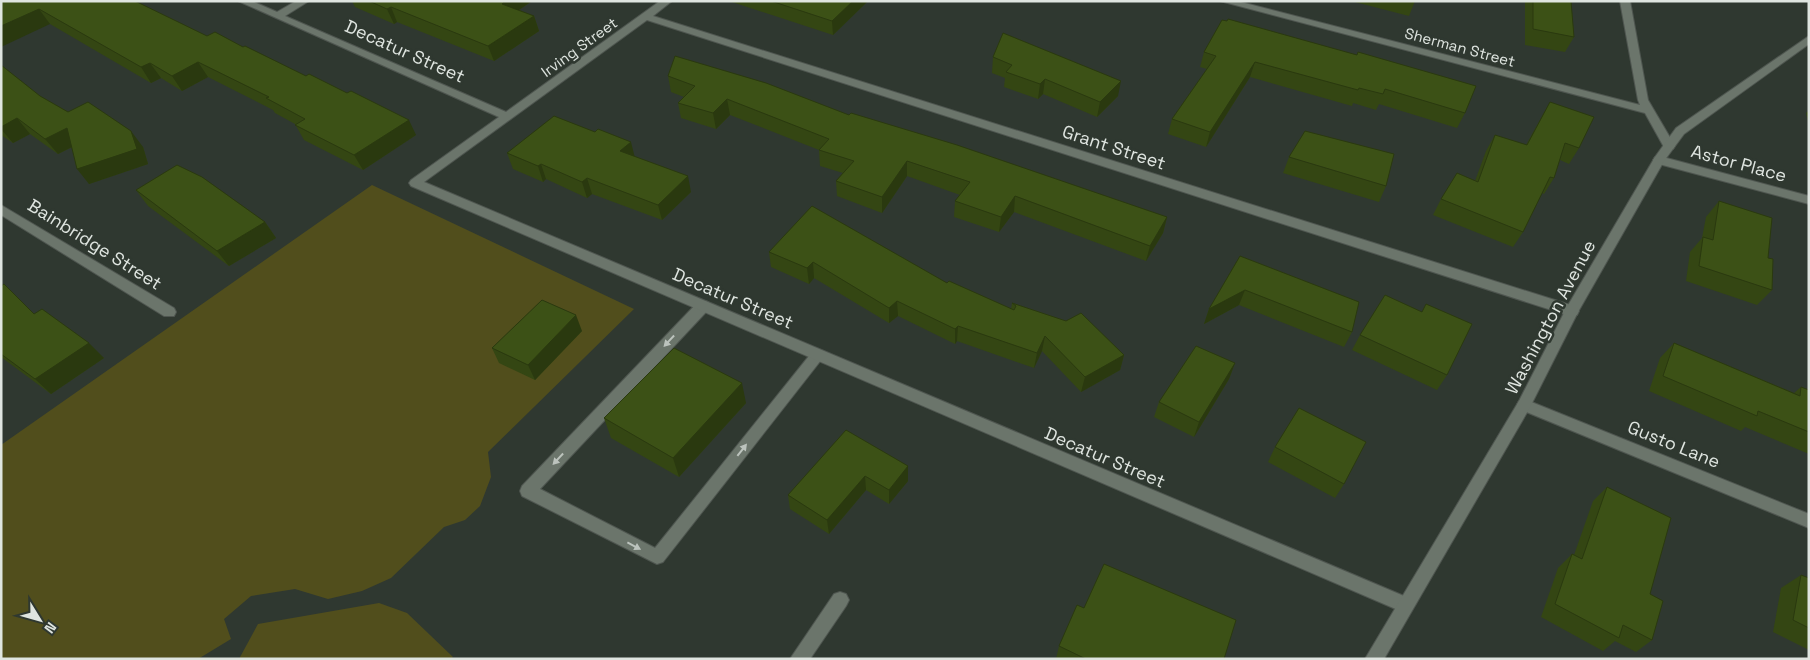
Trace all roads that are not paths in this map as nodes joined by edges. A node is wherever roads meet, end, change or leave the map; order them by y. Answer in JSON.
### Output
{"nodes":[{"id":1,"x":243,"y":1,"type":"edge"},
{"id":2,"x":304,"y":1,"type":"edge"},
{"id":3,"x":667,"y":1,"type":"edge"},
{"id":4,"x":1225,"y":1,"type":"edge"},
{"id":5,"x":1625,"y":1,"type":"edge"},
{"id":6,"x":277,"y":16,"type":"junction"},
{"id":7,"x":646,"y":17,"type":"junction"},
{"id":8,"x":1809,"y":39,"type":"edge"},
{"id":9,"x":1650,"y":111,"type":"junction"},
{"id":10,"x":507,"y":116,"type":"junction"},
{"id":11,"x":1669,"y":146,"type":"junction"},
{"id":12,"x":1659,"y":160,"type":"junction"},
{"id":13,"x":1809,"y":200,"type":"edge"},
{"id":14,"x":1,"y":208,"type":"edge"},
{"id":15,"x":703,"y":306,"type":"junction"},
{"id":16,"x":1572,"y":311,"type":"junction"},
{"id":17,"x":169,"y":312,"type":"dead end"},
{"id":18,"x":818,"y":355,"type":"junction"},
{"id":19,"x":1524,"y":405,"type":"junction"},
{"id":20,"x":1809,"y":521,"type":"edge"},
{"id":21,"x":840,"y":600,"type":"dead end"},
{"id":22,"x":1405,"y":605,"type":"junction"},
{"id":23,"x":799,"y":659,"type":"edge"},
{"id":24,"x":1374,"y":659,"type":"edge"}],
"edges":[{"from":1,"to":6,"type":"street","name":"Decatur Street"},
{"from":2,"to":6,"type":"street"},
{"from":3,"to":7,"type":"street","name":"Irving Street"},
{"from":4,"to":9,"type":"street","name":"Sherman Street"},
{"from":5,"to":9,"type":"street"},
{"from":6,"to":10,"type":"street","name":"Decatur Street"},
{"from":7,"to":10,"type":"street","name":"Irving Street"},
{"from":7,"to":16,"type":"street","name":"Grant Street"},
{"from":8,"to":11,"type":"street","name":"Washington Avenue"},
{"from":9,"to":11,"type":"street"},
{"from":10,"to":15,"type":"street","name":"Decatur Street"},
{"from":11,"to":12,"type":"street","name":"Washington Avenue"},
{"from":12,"to":13,"type":"street","name":"Astor Place"},
{"from":12,"to":16,"type":"street","name":"Washington Avenue"},
{"from":14,"to":17,"type":"street","name":"Bainbridge Street"},
{"from":15,"to":18,"type":"street","name":"Decatur Street"},
{"from":15,"to":18,"type":"street","one_way":true},
{"from":16,"to":19,"type":"street","name":"Washington Avenue"},
{"from":18,"to":22,"type":"street","name":"Decatur Street"},
{"from":19,"to":20,"type":"street","name":"Gusto Lane"},
{"from":19,"to":22,"type":"street","name":"Washington Avenue"},
{"from":21,"to":23,"type":"street"},
{"from":22,"to":24,"type":"street","name":"Washington Avenue"}]}
